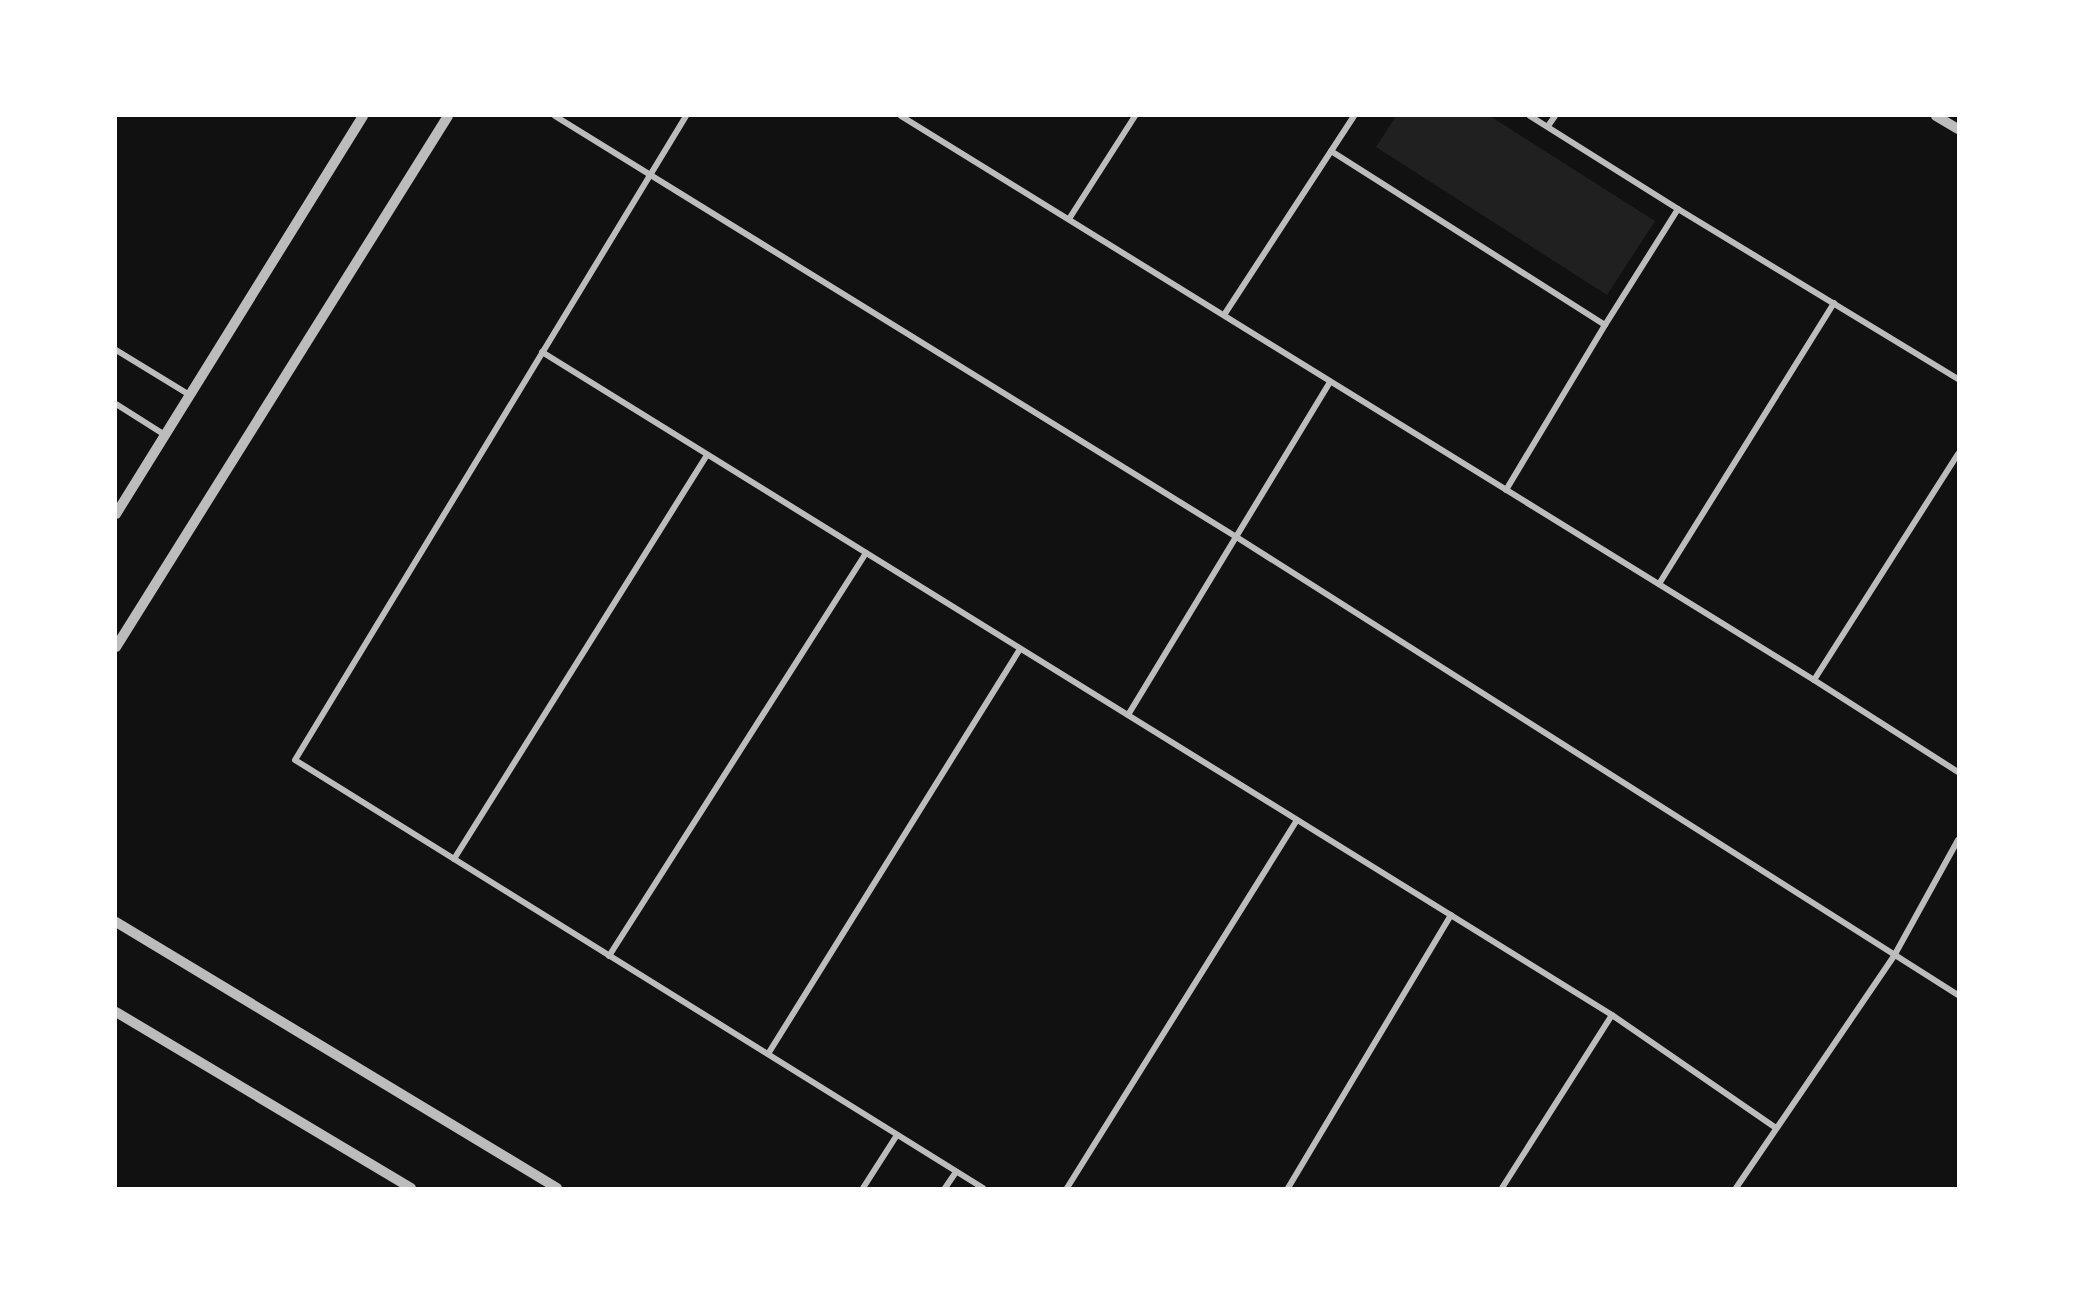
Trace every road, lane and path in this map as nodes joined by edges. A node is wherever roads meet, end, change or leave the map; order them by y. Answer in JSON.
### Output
{"nodes":[{"id":1,"x":363,"y":116,"type":"edge"},
{"id":2,"x":448,"y":116,"type":"edge"},
{"id":3,"x":555,"y":116,"type":"edge"},
{"id":4,"x":686,"y":116,"type":"edge"},
{"id":5,"x":901,"y":116,"type":"edge"},
{"id":6,"x":918,"y":116,"type":"edge"},
{"id":7,"x":1135,"y":116,"type":"edge"},
{"id":8,"x":1354,"y":116,"type":"edge"},
{"id":9,"x":1530,"y":116,"type":"edge"},
{"id":10,"x":1554,"y":116,"type":"edge"},
{"id":11,"x":1936,"y":116,"type":"edge"},
{"id":12,"x":913,"y":123,"type":"junction"},
{"id":13,"x":1548,"y":126,"type":"junction"},
{"id":14,"x":1959,"y":129,"type":"edge"},
{"id":15,"x":1331,"y":151,"type":"junction"},
{"id":16,"x":649,"y":174,"type":"junction"},
{"id":17,"x":1678,"y":209,"type":"junction"},
{"id":18,"x":1069,"y":219,"type":"junction"},
{"id":19,"x":1834,"y":303,"type":"junction"},
{"id":20,"x":1224,"y":315,"type":"junction"},
{"id":21,"x":1605,"y":325,"type":"junction"},
{"id":22,"x":116,"y":350,"type":"edge"},
{"id":23,"x":542,"y":352,"type":"junction"},
{"id":24,"x":1959,"y":379,"type":"edge"},
{"id":25,"x":1330,"y":382,"type":"junction"},
{"id":26,"x":188,"y":394,"type":"junction"},
{"id":27,"x":116,"y":404,"type":"edge"},
{"id":28,"x":165,"y":435,"type":"junction"},
{"id":29,"x":1959,"y":454,"type":"edge"},
{"id":30,"x":707,"y":455,"type":"junction"},
{"id":31,"x":1506,"y":490,"type":"junction"},
{"id":32,"x":116,"y":514,"type":"edge"},
{"id":33,"x":1238,"y":538,"type":"junction"},
{"id":34,"x":866,"y":553,"type":"junction"},
{"id":35,"x":1659,"y":584,"type":"junction"},
{"id":36,"x":116,"y":647,"type":"edge"},
{"id":37,"x":1020,"y":648,"type":"junction"},
{"id":38,"x":1815,"y":680,"type":"junction"},
{"id":39,"x":1128,"y":715,"type":"junction"},
{"id":40,"x":1959,"y":772,"type":"edge"},
{"id":41,"x":1297,"y":819,"type":"junction"},
{"id":42,"x":1959,"y":840,"type":"edge"},
{"id":43,"x":454,"y":859,"type":"junction"},
{"id":44,"x":1451,"y":915,"type":"junction"},
{"id":45,"x":116,"y":922,"type":"edge"},
{"id":46,"x":609,"y":956,"type":"junction"},
{"id":47,"x":1894,"y":956,"type":"junction"},
{"id":48,"x":1959,"y":995,"type":"edge"},
{"id":49,"x":116,"y":1012,"type":"edge"},
{"id":50,"x":1612,"y":1015,"type":"junction"},
{"id":51,"x":768,"y":1054,"type":"junction"},
{"id":52,"x":1776,"y":1128,"type":"junction"},
{"id":53,"x":897,"y":1135,"type":"junction"},
{"id":54,"x":956,"y":1172,"type":"junction"},
{"id":55,"x":411,"y":1188,"type":"edge"},
{"id":56,"x":556,"y":1188,"type":"edge"},
{"id":57,"x":863,"y":1188,"type":"edge"},
{"id":58,"x":945,"y":1188,"type":"edge"},
{"id":59,"x":983,"y":1188,"type":"edge"},
{"id":60,"x":1066,"y":1188,"type":"edge"},
{"id":61,"x":1288,"y":1188,"type":"edge"},
{"id":62,"x":1502,"y":1188,"type":"edge"},
{"id":63,"x":1736,"y":1188,"type":"edge"}],
"edges":[{"from":1,"to":26,"type":"street"},
{"from":2,"to":36,"type":"street"},
{"from":3,"to":16,"type":"street"},
{"from":4,"to":16,"type":"street"},
{"from":5,"to":12,"type":"street"},
{"from":6,"to":12,"type":"street"},
{"from":7,"to":18,"type":"street"},
{"from":8,"to":15,"type":"street"},
{"from":9,"to":13,"type":"street"},
{"from":10,"to":13,"type":"street"},
{"from":11,"to":14,"type":"street"},
{"from":12,"to":18,"type":"street"},
{"from":13,"to":17,"type":"street"},
{"from":15,"to":20,"type":"street"},
{"from":15,"to":21,"type":"street"},
{"from":16,"to":23,"type":"street"},
{"from":16,"to":33,"type":"street"},
{"from":17,"to":19,"type":"street"},
{"from":17,"to":21,"type":"street"},
{"from":18,"to":20,"type":"street"},
{"from":19,"to":24,"type":"street"},
{"from":19,"to":35,"type":"street"},
{"from":20,"to":25,"type":"street"},
{"from":21,"to":31,"type":"street"},
{"from":22,"to":26,"type":"street"},
{"from":23,"to":30,"type":"street"},
{"from":23,"to":43,"type":"street"},
{"from":25,"to":31,"type":"street"},
{"from":25,"to":33,"type":"street"},
{"from":26,"to":28,"type":"street"},
{"from":27,"to":28,"type":"street"},
{"from":28,"to":32,"type":"street"},
{"from":29,"to":38,"type":"street"},
{"from":30,"to":34,"type":"street"},
{"from":30,"to":43,"type":"street"},
{"from":31,"to":35,"type":"street"},
{"from":33,"to":39,"type":"street"},
{"from":33,"to":47,"type":"street"},
{"from":34,"to":37,"type":"street"},
{"from":34,"to":46,"type":"street"},
{"from":35,"to":38,"type":"street"},
{"from":37,"to":39,"type":"street"},
{"from":37,"to":51,"type":"street"},
{"from":38,"to":40,"type":"street"},
{"from":39,"to":41,"type":"street"},
{"from":41,"to":44,"type":"street"},
{"from":41,"to":60,"type":"street"},
{"from":42,"to":47,"type":"street"},
{"from":43,"to":46,"type":"street"},
{"from":44,"to":50,"type":"street"},
{"from":44,"to":61,"type":"street"},
{"from":45,"to":56,"type":"street"},
{"from":46,"to":51,"type":"street"},
{"from":47,"to":48,"type":"street"},
{"from":47,"to":52,"type":"street"},
{"from":49,"to":55,"type":"street"},
{"from":50,"to":52,"type":"street"},
{"from":50,"to":62,"type":"street"},
{"from":51,"to":53,"type":"street"},
{"from":52,"to":63,"type":"street"},
{"from":53,"to":54,"type":"street"},
{"from":53,"to":57,"type":"street"},
{"from":54,"to":58,"type":"street"},
{"from":54,"to":59,"type":"street"}]}
